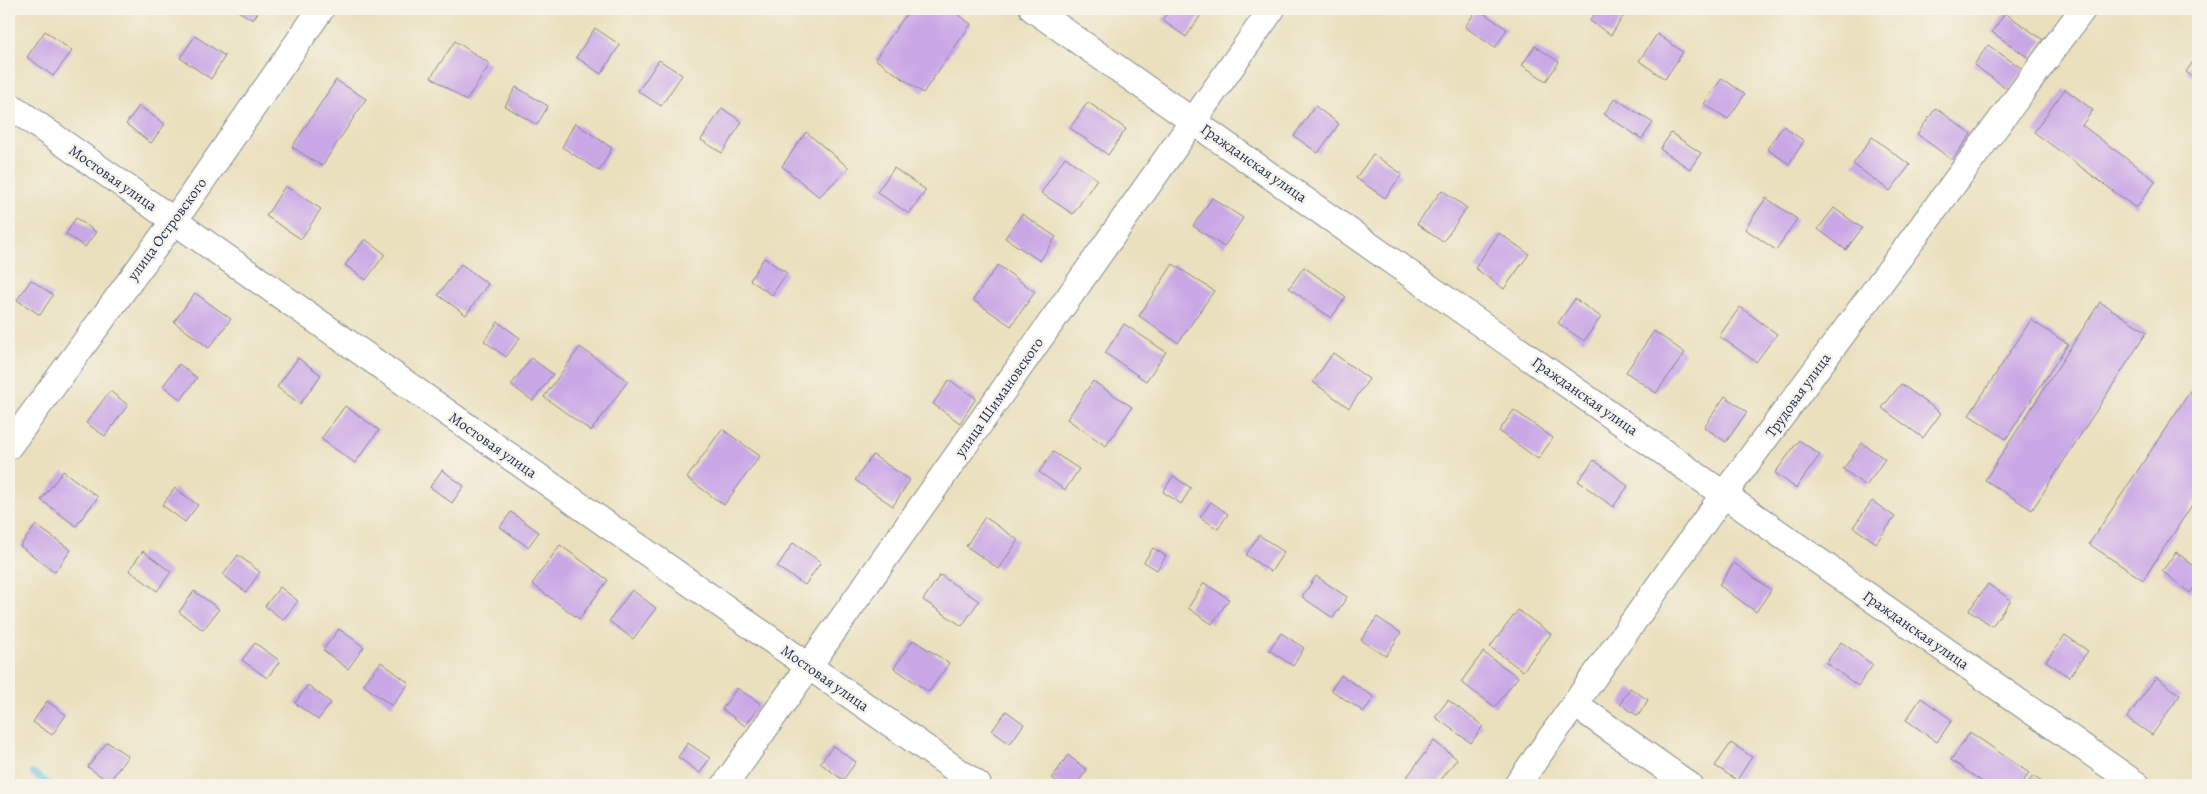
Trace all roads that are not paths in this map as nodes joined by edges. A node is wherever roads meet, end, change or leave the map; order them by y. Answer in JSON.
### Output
{"nodes":[{"id":1,"x":321,"y":9,"type":"edge"},
{"id":2,"x":1033,"y":9,"type":"edge"},
{"id":3,"x":1272,"y":9,"type":"edge"},
{"id":4,"x":2083,"y":9,"type":"edge"},
{"id":5,"x":9,"y":106,"type":"edge"},
{"id":6,"x":1194,"y":121,"type":"junction"},
{"id":7,"x":174,"y":221,"type":"junction"},
{"id":8,"x":9,"y":446,"type":"edge"},
{"id":9,"x":1724,"y":494,"type":"junction"},
{"id":10,"x":808,"y":666,"type":"junction"},
{"id":11,"x":1575,"y":704,"type":"junction"},
{"id":12,"x":724,"y":785,"type":"edge"},
{"id":13,"x":978,"y":785,"type":"edge"},
{"id":14,"x":1517,"y":785,"type":"edge"},
{"id":15,"x":1689,"y":785,"type":"edge"},
{"id":16,"x":2137,"y":785,"type":"edge"}],
"edges":[{"from":1,"to":7,"type":"street","name":"улица Островского"},
{"from":2,"to":6,"type":"street","name":"Гражданская улица"},
{"from":3,"to":6,"type":"street","name":"улица Шимановского"},
{"from":4,"to":9,"type":"street","name":"Трудовая улица"},
{"from":5,"to":7,"type":"street","name":"Мостовая улица"},
{"from":6,"to":9,"type":"street","name":"Гражданская улица"},
{"from":6,"to":10,"type":"street","name":"улица Шимановского"},
{"from":7,"to":8,"type":"street","name":"улица Островского"},
{"from":7,"to":10,"type":"street","name":"Мостовая улица"},
{"from":9,"to":11,"type":"street","name":"Трудовая улица"},
{"from":9,"to":16,"type":"street","name":"Гражданская улица"},
{"from":10,"to":12,"type":"street","name":"улица Шимановского"},
{"from":10,"to":13,"type":"street","name":"Мостовая улица"},
{"from":11,"to":14,"type":"street","name":"Трудовая улица"},
{"from":11,"to":15,"type":"street"}]}
